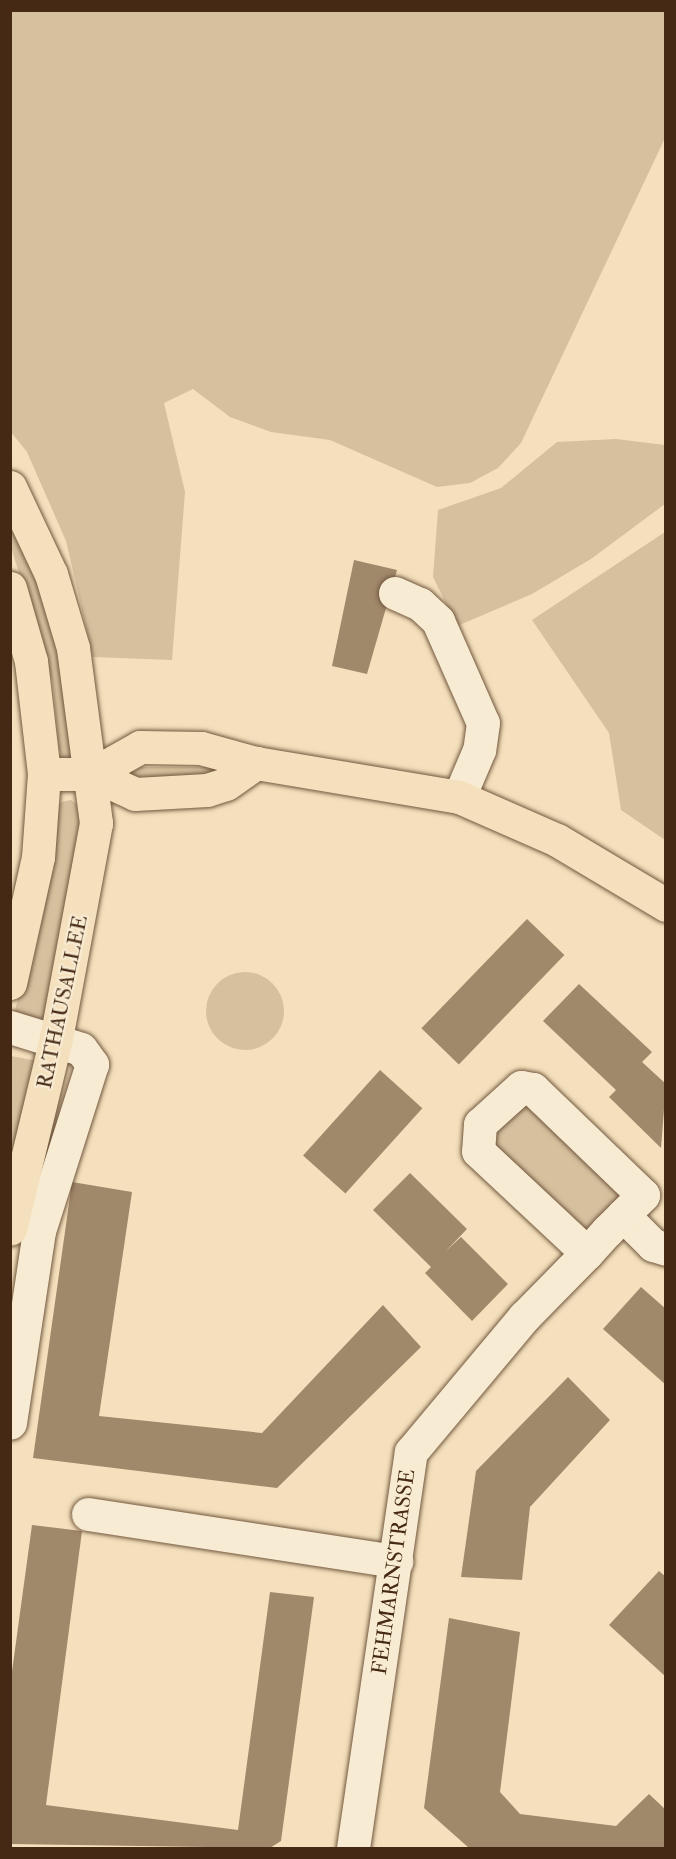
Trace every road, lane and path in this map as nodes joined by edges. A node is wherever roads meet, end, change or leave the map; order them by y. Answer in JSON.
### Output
{"nodes":[{"id":1,"x":10,"y":487,"type":"edge"},
{"id":2,"x":10,"y":588,"type":"edge"},
{"id":3,"x":395,"y":593,"type":"dead end"},
{"id":4,"x":256,"y":764,"type":"junction"},
{"id":5,"x":44,"y":774,"type":"junction"},
{"id":6,"x":92,"y":774,"type":"junction"},
{"id":7,"x":459,"y":797,"type":"junction"},
{"id":8,"x":666,"y":905,"type":"edge"},
{"id":9,"x":10,"y":983,"type":"edge"},
{"id":10,"x":10,"y":1027,"type":"edge"},
{"id":11,"x":56,"y":1038,"type":"junction"},
{"id":12,"x":623,"y":1215,"type":"junction"},
{"id":13,"x":10,"y":1229,"type":"edge"},
{"id":14,"x":666,"y":1249,"type":"edge"},
{"id":15,"x":587,"y":1253,"type":"junction"},
{"id":16,"x":10,"y":1423,"type":"edge"},
{"id":17,"x":88,"y":1514,"type":"dead end"},
{"id":18,"x":396,"y":1561,"type":"junction"},
{"id":19,"x":353,"y":1848,"type":"edge"}],
"edges":[{"from":1,"to":6,"type":"main road","name":"RATHAUSALLEE"},
{"from":2,"to":5,"type":"main road"},
{"from":3,"to":7,"type":"street"},
{"from":4,"to":6,"type":"main road"},
{"from":4,"to":6,"type":"main road"},
{"from":4,"to":7,"type":"main road"},
{"from":5,"to":6,"type":"main road"},
{"from":5,"to":9,"type":"main road"},
{"from":6,"to":11,"type":"main road","name":"RATHAUSALLEE"},
{"from":7,"to":8,"type":"main road"},
{"from":10,"to":11,"type":"street"},
{"from":11,"to":13,"type":"main road","name":"RATHAUSALLEE"},
{"from":11,"to":16,"type":"street"},
{"from":12,"to":14,"type":"street"},
{"from":12,"to":15,"type":"street","name":"FEHMARNSTRASSE"},
{"from":12,"to":15,"type":"street","name":"FEHMARNSTRASSE"},
{"from":15,"to":18,"type":"street","name":"FEHMARNSTRASSE"},
{"from":17,"to":18,"type":"street"},
{"from":18,"to":19,"type":"street","name":"FEHMARNSTRASSE"}]}
